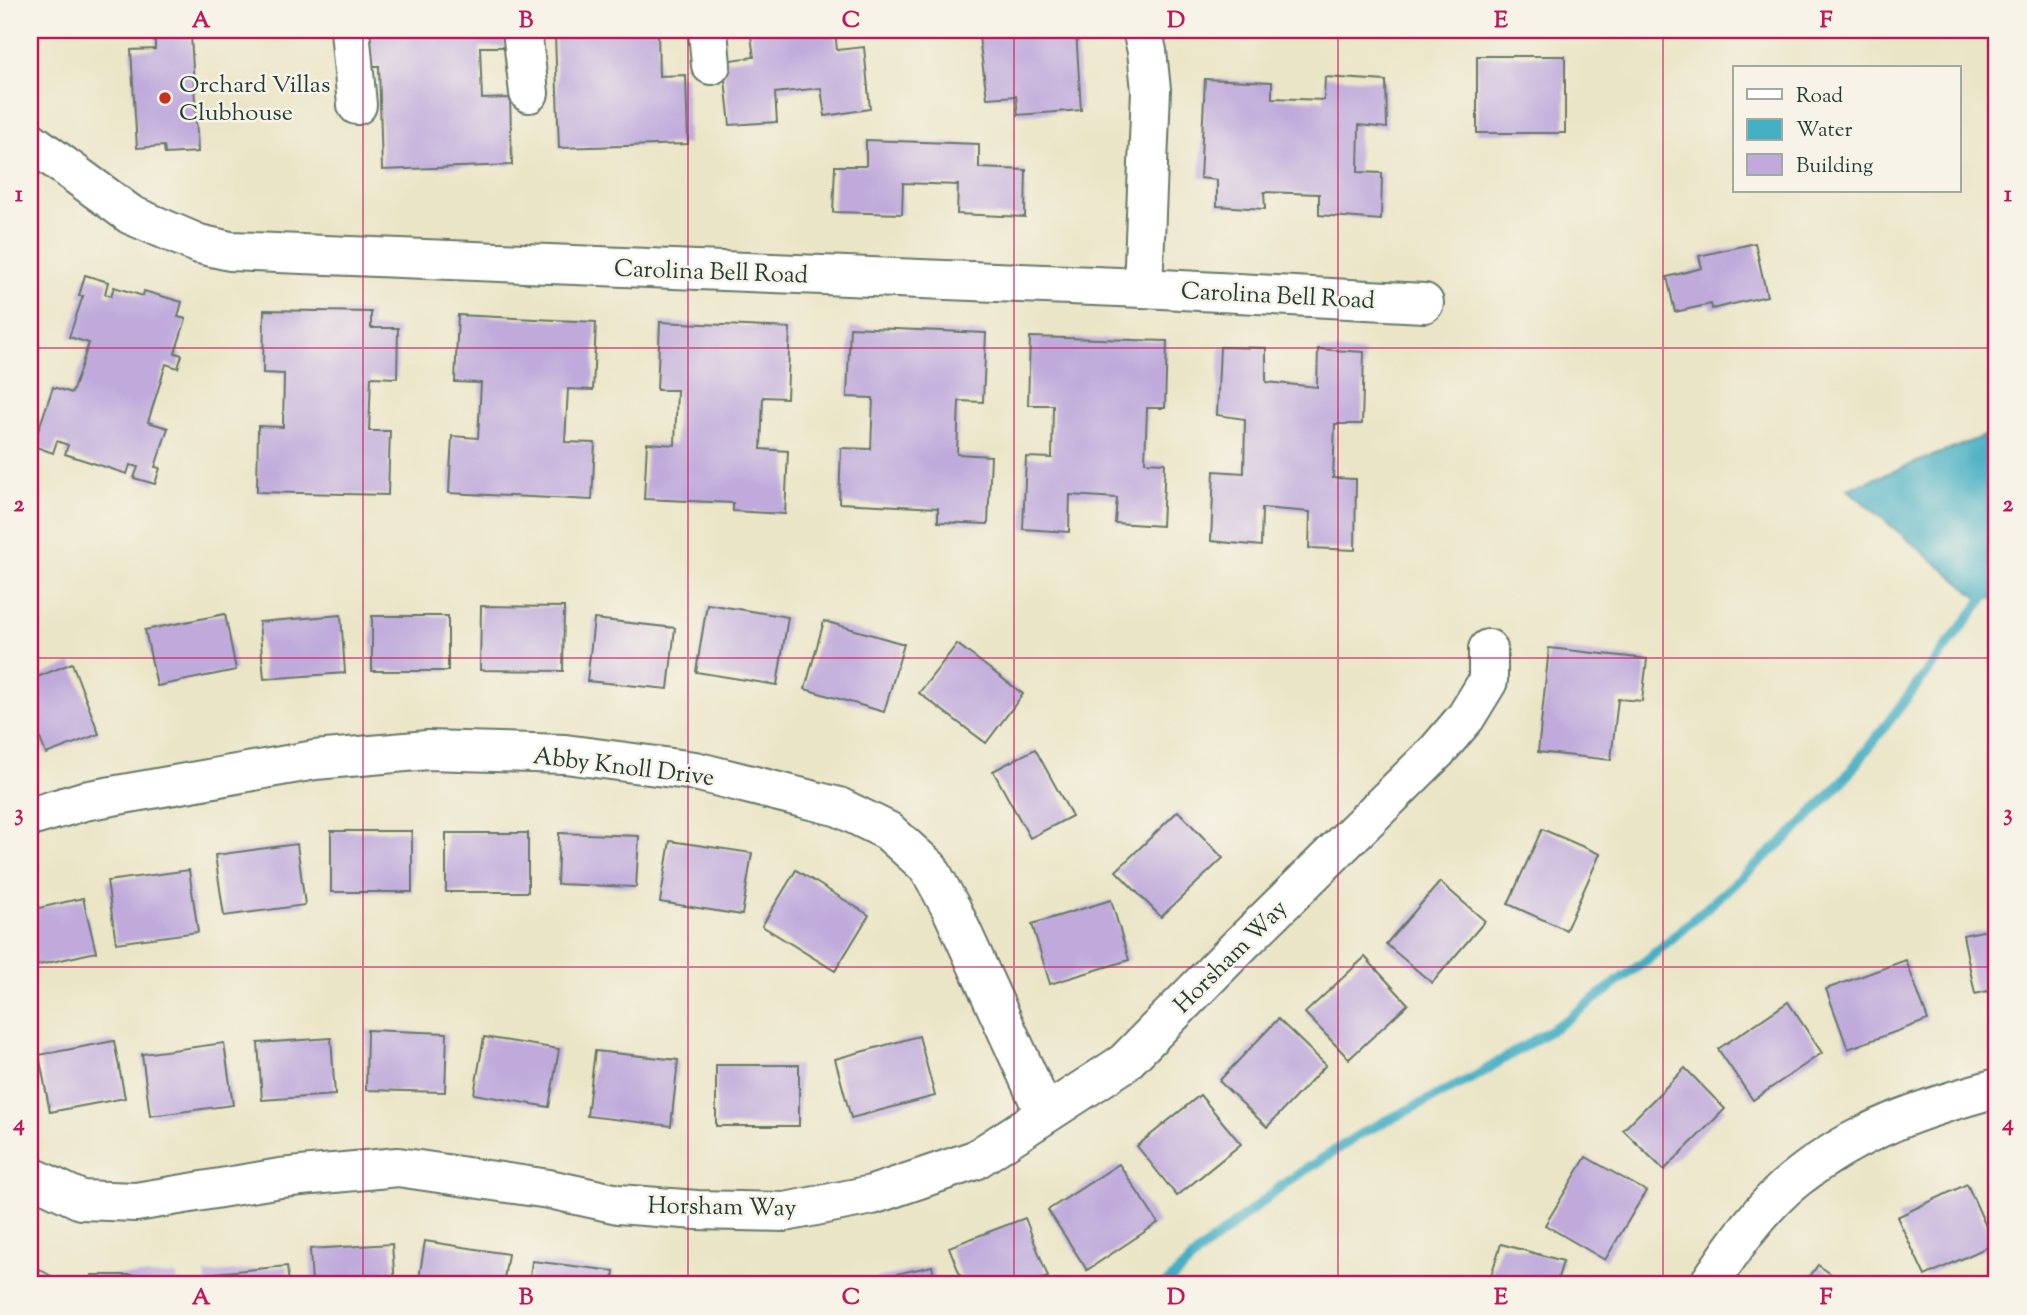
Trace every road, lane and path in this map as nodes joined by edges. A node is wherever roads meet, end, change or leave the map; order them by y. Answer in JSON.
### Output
{"nodes":[{"id":1,"x":350,"y":30,"type":"edge"},
{"id":2,"x":522,"y":30,"type":"edge"},
{"id":3,"x":1142,"y":30,"type":"edge"},
{"id":4,"x":528,"y":93,"type":"dead end"},
{"id":5,"x":358,"y":105,"type":"dead end"},
{"id":6,"x":30,"y":141,"type":"edge"},
{"id":7,"x":1143,"y":288,"type":"junction"},
{"id":8,"x":1424,"y":303,"type":"dead end"},
{"id":9,"x":1488,"y":649,"type":"dead end"},
{"id":10,"x":30,"y":817,"type":"edge"},
{"id":11,"x":1997,"y":1088,"type":"edge"},
{"id":12,"x":1045,"y":1114,"type":"junction"},
{"id":13,"x":30,"y":1176,"type":"edge"},
{"id":14,"x":1708,"y":1285,"type":"edge"}],
"edges":[{"from":1,"to":5,"type":"street"},
{"from":2,"to":4,"type":"street"},
{"from":3,"to":7,"type":"street"},
{"from":6,"to":7,"type":"street","name":"Carolina Bell Road"},
{"from":7,"to":8,"type":"street","name":"Carolina Bell Road"},
{"from":9,"to":12,"type":"street","name":"Horsham Way"},
{"from":10,"to":12,"type":"street","name":"Abby Knoll Drive"},
{"from":11,"to":14,"type":"street"},
{"from":12,"to":13,"type":"street","name":"Horsham Way"}]}
